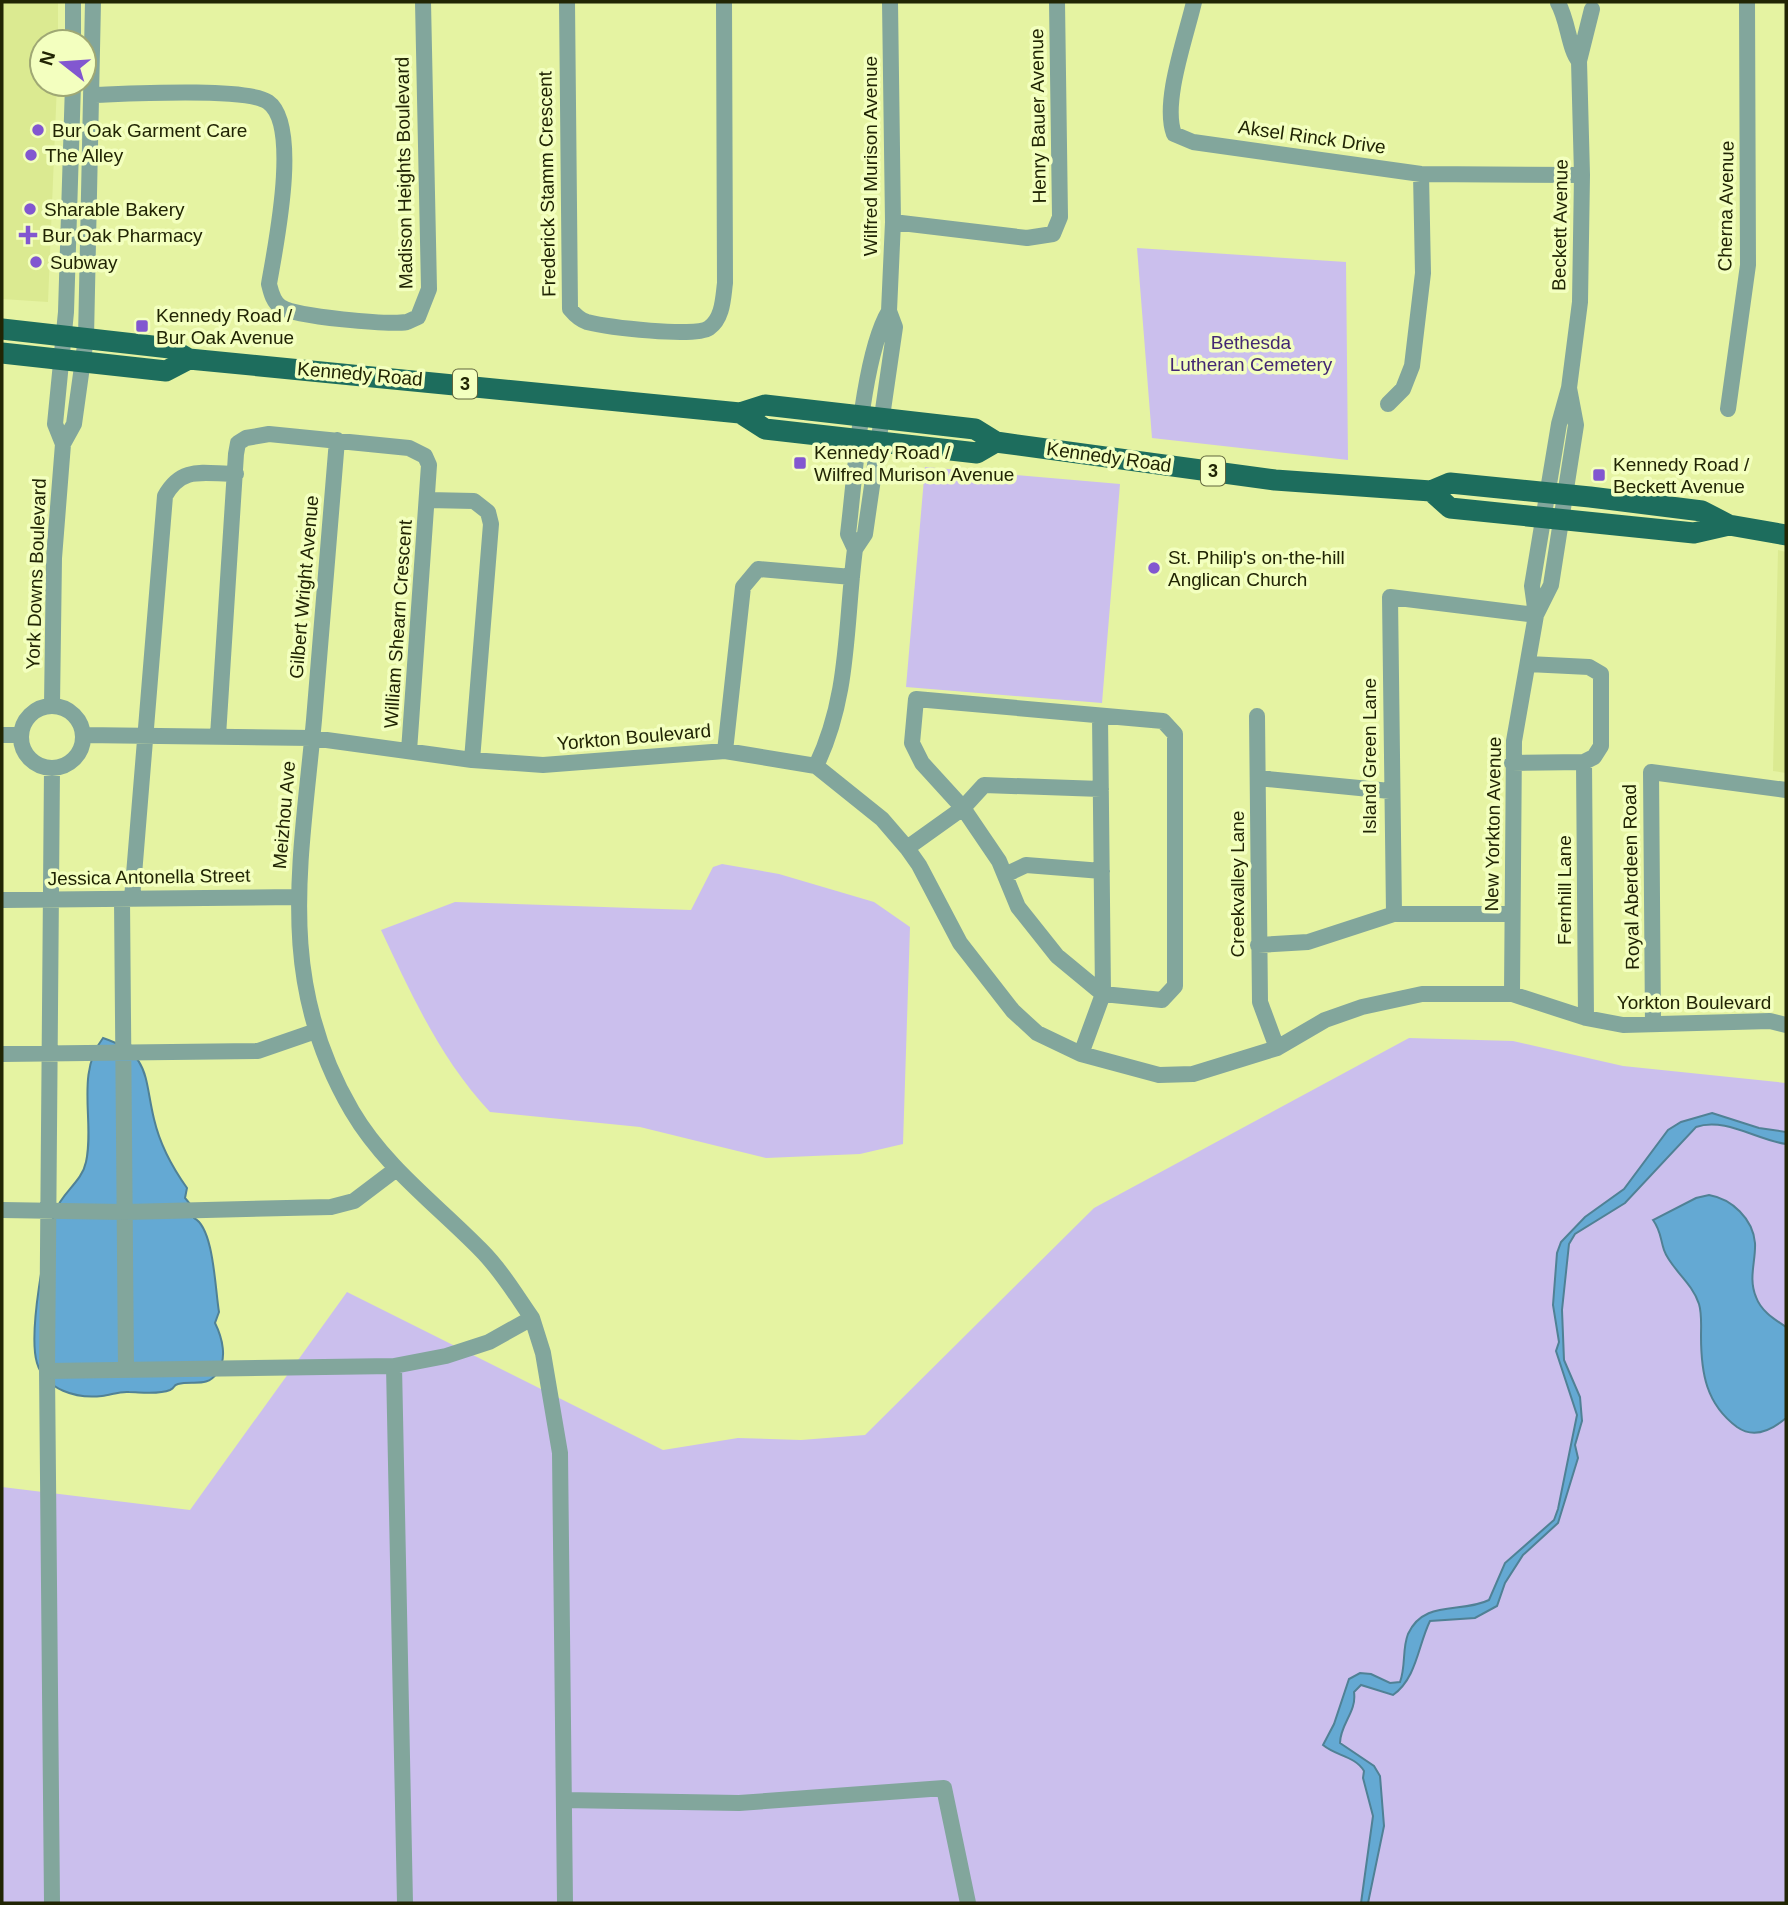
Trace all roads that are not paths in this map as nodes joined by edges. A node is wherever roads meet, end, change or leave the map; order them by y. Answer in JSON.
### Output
{"nodes":[{"id":1,"x":73,"y":2,"type":"edge"},
{"id":2,"x":93,"y":2,"type":"edge"},
{"id":3,"x":423,"y":2,"type":"edge"},
{"id":4,"x":566,"y":2,"type":"edge"},
{"id":5,"x":724,"y":2,"type":"edge"},
{"id":6,"x":890,"y":2,"type":"edge"},
{"id":7,"x":1057,"y":2,"type":"edge"},
{"id":8,"x":1194,"y":2,"type":"edge"},
{"id":9,"x":1558,"y":2,"type":"edge"},
{"id":10,"x":1747,"y":2,"type":"edge"},
{"id":11,"x":1598,"y":4,"type":"edge"},
{"id":12,"x":73,"y":28,"type":"edge"},
{"id":13,"x":93,"y":28,"type":"edge"},
{"id":14,"x":1579,"y":61,"type":"junction"},
{"id":15,"x":98,"y":95,"type":"edge"},
{"id":16,"x":73,"y":98,"type":"edge"},
{"id":17,"x":93,"y":98,"type":"edge"},
{"id":18,"x":1421,"y":174,"type":"junction"},
{"id":19,"x":1583,"y":175,"type":"junction"},
{"id":20,"x":893,"y":222,"type":"junction"},
{"id":21,"x":2,"y":329,"type":"edge"},
{"id":22,"x":76,"y":337,"type":"junction"},
{"id":23,"x":2,"y":353,"type":"edge"},
{"id":24,"x":189,"y":359,"type":"junction"},
{"id":25,"x":73,"y":361,"type":"junction"},
{"id":26,"x":1388,"y":404,"type":"dead end"},
{"id":27,"x":1728,"y":409,"type":"dead end"},
{"id":28,"x":740,"y":413,"type":"junction"},
{"id":29,"x":872,"y":417,"type":"junction"},
{"id":30,"x":337,"y":440,"type":"junction"},
{"id":31,"x":869,"y":441,"type":"junction"},
{"id":32,"x":996,"y":442,"type":"junction"},
{"id":33,"x":236,"y":474,"type":"junction"},
{"id":34,"x":1431,"y":491,"type":"junction"},
{"id":35,"x":1557,"y":493,"type":"junction"},
{"id":36,"x":429,"y":500,"type":"junction"},
{"id":37,"x":1552,"y":519,"type":"junction"},
{"id":38,"x":1729,"y":525,"type":"junction"},
{"id":39,"x":1786,"y":535,"type":"edge"},
{"id":40,"x":852,"y":577,"type":"junction"},
{"id":41,"x":1536,"y":615,"type":"junction"},
{"id":42,"x":1528,"y":664,"type":"junction"},
{"id":43,"x":52,"y":705,"type":"junction"},
{"id":44,"x":1100,"y":716,"type":"junction"},
{"id":45,"x":1257,"y":716,"type":"dead end"},
{"id":46,"x":2,"y":735,"type":"edge"},
{"id":47,"x":20,"y":735,"type":"junction"},
{"id":48,"x":83,"y":735,"type":"junction"},
{"id":49,"x":147,"y":736,"type":"junction"},
{"id":50,"x":218,"y":736,"type":"junction"},
{"id":51,"x":312,"y":738,"type":"junction"},
{"id":52,"x":410,"y":751,"type":"junction"},
{"id":53,"x":725,"y":751,"type":"junction"},
{"id":54,"x":472,"y":760,"type":"junction"},
{"id":55,"x":1584,"y":762,"type":"junction"},
{"id":56,"x":1512,"y":763,"type":"junction"},
{"id":57,"x":816,"y":766,"type":"junction"},
{"id":58,"x":52,"y":768,"type":"junction"},
{"id":59,"x":1258,"y":778,"type":"junction"},
{"id":60,"x":1101,"y":789,"type":"junction"},
{"id":61,"x":1786,"y":790,"type":"edge"},
{"id":62,"x":1390,"y":791,"type":"junction"},
{"id":63,"x":963,"y":808,"type":"junction"},
{"id":64,"x":906,"y":848,"type":"junction"},
{"id":65,"x":1102,"y":870,"type":"junction"},
{"id":66,"x":1005,"y":875,"type":"junction"},
{"id":67,"x":297,"y":897,"type":"junction"},
{"id":68,"x":127,"y":899,"type":"junction"},
{"id":69,"x":2,"y":900,"type":"edge"},
{"id":70,"x":50,"y":900,"type":"junction"},
{"id":71,"x":1394,"y":914,"type":"junction"},
{"id":72,"x":1512,"y":914,"type":"junction"},
{"id":73,"x":1258,"y":945,"type":"junction"},
{"id":74,"x":1103,"y":994,"type":"junction"},
{"id":75,"x":1512,"y":994,"type":"junction"},
{"id":76,"x":1586,"y":1018,"type":"junction"},
{"id":77,"x":1653,"y":1024,"type":"junction"},
{"id":78,"x":1786,"y":1025,"type":"edge"},
{"id":79,"x":316,"y":1031,"type":"junction"},
{"id":80,"x":1277,"y":1048,"type":"junction"},
{"id":81,"x":124,"y":1053,"type":"junction"},
{"id":82,"x":48,"y":1054,"type":"junction"},
{"id":83,"x":1081,"y":1054,"type":"junction"},
{"id":84,"x":2,"y":1055,"type":"edge"},
{"id":85,"x":396,"y":1170,"type":"junction"},
{"id":86,"x":46,"y":1209,"type":"junction"},
{"id":87,"x":2,"y":1210,"type":"edge"},
{"id":88,"x":125,"y":1212,"type":"junction"},
{"id":89,"x":532,"y":1318,"type":"junction"},
{"id":90,"x":394,"y":1366,"type":"junction"},
{"id":91,"x":126,"y":1370,"type":"junction"},
{"id":92,"x":47,"y":1371,"type":"junction"},
{"id":93,"x":564,"y":1800,"type":"junction"},
{"id":94,"x":52,"y":1903,"type":"edge"},
{"id":95,"x":405,"y":1903,"type":"edge"},
{"id":96,"x":565,"y":1903,"type":"edge"},
{"id":97,"x":968,"y":1903,"type":"edge"}],
"edges":[{"from":1,"to":12,"type":"street"},
{"from":2,"to":13,"type":"street"},
{"from":3,"to":15,"type":"street","name":"Madison Heights Boulevard"},
{"from":4,"to":5,"type":"street","name":"Frederick Stamm Crescent"},
{"from":6,"to":20,"type":"street","name":"Wilfred Murison Avenue"},
{"from":7,"to":20,"type":"street","name":"Henry Bauer Avenue"},
{"from":8,"to":18,"type":"street","name":"Aksel Rinck Drive"},
{"from":9,"to":11,"type":"street"},
{"from":9,"to":14,"type":"street","name":"Beckett Avenue"},
{"from":10,"to":27,"type":"street","name":"Cherna Avenue"},
{"from":11,"to":14,"type":"street","name":"Beckett Avenue"},
{"from":14,"to":19,"type":"street","name":"Beckett Avenue"},
{"from":16,"to":22,"type":"street"},
{"from":17,"to":22,"type":"street"},
{"from":18,"to":19,"type":"street","name":"Aksel Rinck Drive"},
{"from":18,"to":26,"type":"street"},
{"from":19,"to":35,"type":"street","name":"Beckett Avenue"},
{"from":20,"to":29,"type":"street","name":"Wilfred Murison Avenue"},
{"from":21,"to":22,"type":"main road","name":"Kennedy Road","number":"3"},
{"from":22,"to":24,"type":"main road","name":"Kennedy Road","number":"3"},
{"from":22,"to":25,"type":"street","name":"York Downs Boulevard"},
{"from":23,"to":25,"type":"main road","name":"Kennedy Road","number":"3"},
{"from":24,"to":25,"type":"main road","name":"Kennedy Road","number":"3"},
{"from":24,"to":28,"type":"main road","name":"Kennedy Road","number":"3"},
{"from":25,"to":43,"type":"street","name":"York Downs Boulevard"},
{"from":28,"to":29,"type":"main road","name":"Kennedy Road","number":"3"},
{"from":28,"to":31,"type":"main road","name":"Kennedy Road","number":"3"},
{"from":29,"to":31,"type":"street","name":"Wilfred Murison Avenue"},
{"from":29,"to":32,"type":"main road","name":"Kennedy Road","number":"3"},
{"from":30,"to":33,"type":"street"},
{"from":30,"to":36,"type":"street","name":"William Shearn Crescent"},
{"from":30,"to":51,"type":"street","name":"Gilbert Wright Avenue"},
{"from":31,"to":32,"type":"main road","name":"Kennedy Road","number":"3"},
{"from":31,"to":40,"type":"street","name":"Wilfred Murison Avenue"},
{"from":32,"to":34,"type":"main road","name":"Kennedy Road","number":"3"},
{"from":33,"to":49,"type":"street"},
{"from":33,"to":50,"type":"street"},
{"from":34,"to":35,"type":"main road","name":"Kennedy Road","number":"3"},
{"from":34,"to":37,"type":"main road","name":"Kennedy Road","number":"3"},
{"from":35,"to":37,"type":"street","name":"New Yorkton Avenue"},
{"from":35,"to":38,"type":"main road","name":"Kennedy Road","number":"3"},
{"from":36,"to":52,"type":"street","name":"William Shearn Crescent"},
{"from":36,"to":54,"type":"street"},
{"from":37,"to":38,"type":"main road","name":"Kennedy Road","number":"3"},
{"from":37,"to":41,"type":"street","name":"New Yorkton Avenue"},
{"from":38,"to":39,"type":"main road","name":"Kennedy Road","number":"3"},
{"from":40,"to":53,"type":"street"},
{"from":40,"to":57,"type":"street","name":"Wilfred Murison Avenue"},
{"from":41,"to":42,"type":"street","name":"New Yorkton Avenue"},
{"from":41,"to":62,"type":"street","name":"Island Green Lane"},
{"from":42,"to":55,"type":"street"},
{"from":42,"to":56,"type":"street","name":"New Yorkton Avenue"},
{"from":43,"to":47,"type":"street"},
{"from":43,"to":48,"type":"street"},
{"from":44,"to":60,"type":"street"},
{"from":44,"to":63,"type":"street"},
{"from":44,"to":74,"type":"street"},
{"from":45,"to":59,"type":"street","name":"Creekvalley Lane"},
{"from":46,"to":47,"type":"street"},
{"from":47,"to":58,"type":"street"},
{"from":48,"to":49,"type":"street","name":"Yorkton Boulevard"},
{"from":48,"to":58,"type":"street"},
{"from":49,"to":50,"type":"street","name":"Yorkton Boulevard"},
{"from":49,"to":68,"type":"street"},
{"from":50,"to":51,"type":"street","name":"Yorkton Boulevard"},
{"from":51,"to":52,"type":"street","name":"Yorkton Boulevard"},
{"from":51,"to":67,"type":"street","name":"Meizhou Ave"},
{"from":52,"to":54,"type":"street","name":"Yorkton Boulevard"},
{"from":53,"to":54,"type":"street","name":"Yorkton Boulevard"},
{"from":53,"to":57,"type":"street","name":"Yorkton Boulevard"},
{"from":55,"to":56,"type":"street"},
{"from":55,"to":76,"type":"street","name":"Fernhill Lane"},
{"from":56,"to":72,"type":"street","name":"New Yorkton Avenue"},
{"from":57,"to":64,"type":"street","name":"Yorkton Boulevard"},
{"from":58,"to":70,"type":"street"},
{"from":59,"to":62,"type":"street"},
{"from":59,"to":73,"type":"street","name":"Creekvalley Lane"},
{"from":60,"to":63,"type":"street"},
{"from":60,"to":65,"type":"street"},
{"from":61,"to":77,"type":"street","name":"Royal Aberdeen Road"},
{"from":62,"to":71,"type":"street","name":"Island Green Lane"},
{"from":63,"to":64,"type":"street"},
{"from":63,"to":66,"type":"street"},
{"from":64,"to":83,"type":"street","name":"Yorkton Boulevard"},
{"from":65,"to":66,"type":"street"},
{"from":65,"to":74,"type":"street"},
{"from":66,"to":74,"type":"street"},
{"from":67,"to":68,"type":"street","name":"Jessica Antonella Street"},
{"from":67,"to":79,"type":"street","name":"Meizhou Ave"},
{"from":68,"to":70,"type":"street","name":"Jessica Antonella Street"},
{"from":68,"to":81,"type":"street"},
{"from":69,"to":70,"type":"street","name":"Jessica Antonella Street"},
{"from":70,"to":82,"type":"street"},
{"from":71,"to":72,"type":"street"},
{"from":71,"to":73,"type":"street"},
{"from":72,"to":75,"type":"street","name":"New Yorkton Avenue"},
{"from":73,"to":80,"type":"street","name":"Creekvalley Lane"},
{"from":74,"to":83,"type":"street"},
{"from":75,"to":76,"type":"street","name":"Yorkton Boulevard"},
{"from":75,"to":80,"type":"street","name":"Yorkton Boulevard"},
{"from":76,"to":77,"type":"street","name":"Yorkton Boulevard"},
{"from":77,"to":78,"type":"street","name":"Yorkton Boulevard"},
{"from":79,"to":81,"type":"street"},
{"from":79,"to":85,"type":"street","name":"Meizhou Ave"},
{"from":80,"to":83,"type":"street","name":"Yorkton Boulevard"},
{"from":81,"to":82,"type":"street"},
{"from":81,"to":88,"type":"street"},
{"from":82,"to":84,"type":"street"},
{"from":82,"to":86,"type":"street"},
{"from":85,"to":88,"type":"street"},
{"from":85,"to":89,"type":"street","name":"Meizhou Ave"},
{"from":86,"to":87,"type":"street"},
{"from":86,"to":88,"type":"street"},
{"from":86,"to":92,"type":"street"},
{"from":88,"to":91,"type":"street"},
{"from":89,"to":90,"type":"street"},
{"from":89,"to":93,"type":"street","name":"Meizhou Ave"},
{"from":90,"to":91,"type":"street"},
{"from":90,"to":95,"type":"street"},
{"from":91,"to":92,"type":"street"},
{"from":92,"to":94,"type":"street"},
{"from":93,"to":96,"type":"street","name":"Meizhou Ave"},
{"from":93,"to":97,"type":"street"}]}
